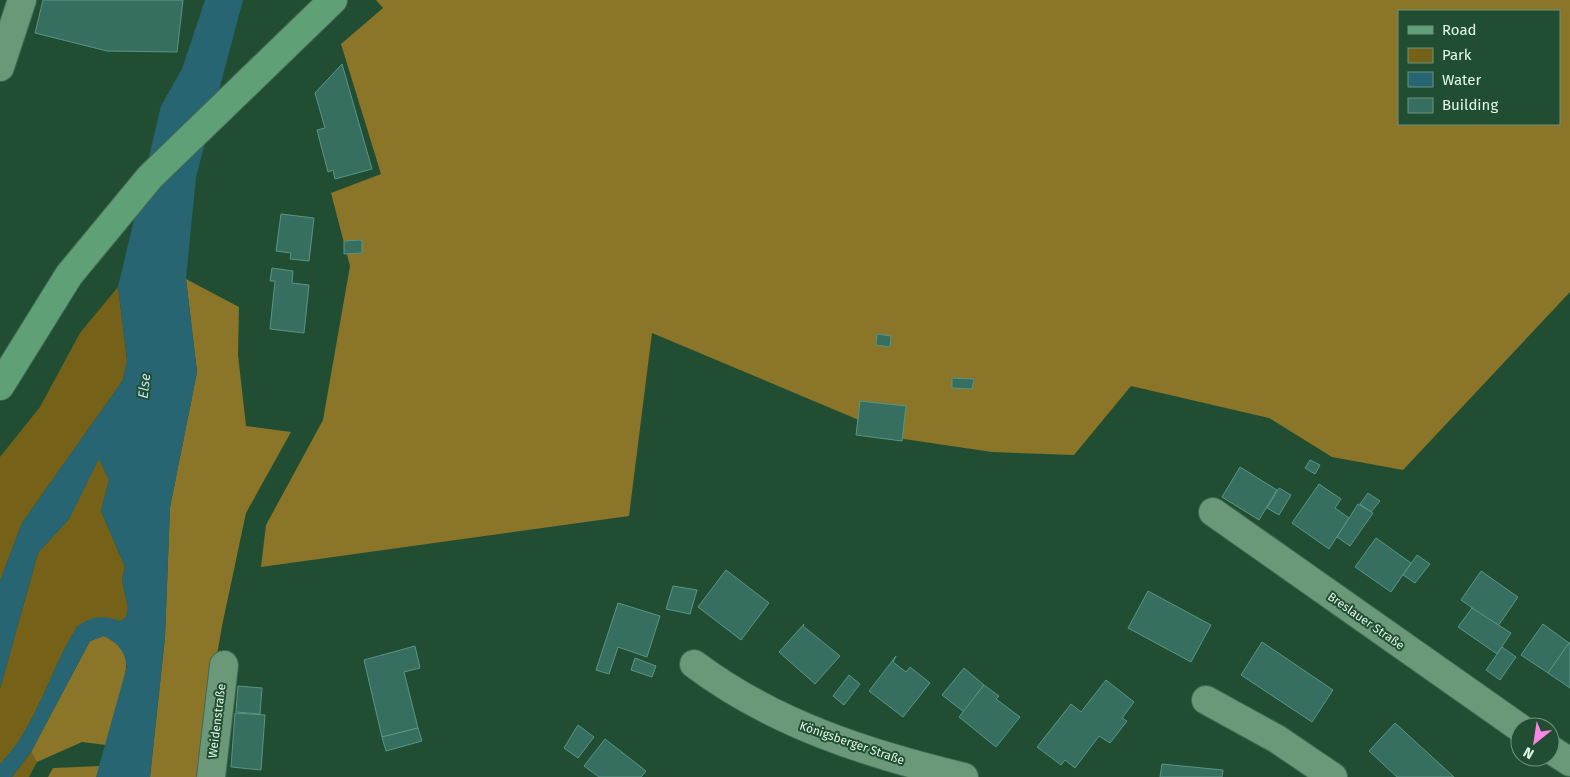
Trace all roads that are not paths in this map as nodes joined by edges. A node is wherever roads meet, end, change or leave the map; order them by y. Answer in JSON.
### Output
{"nodes":[{"id":1,"x":22,"y":0,"type":"edge"},
{"id":2,"x":333,"y":0,"type":"edge"},
{"id":3,"x":0,"y":67,"type":"edge"},
{"id":4,"x":0,"y":386,"type":"edge"},
{"id":5,"x":1213,"y":512,"type":"dead end"},
{"id":6,"x":694,"y":664,"type":"dead end"},
{"id":7,"x":224,"y":665,"type":"dead end"},
{"id":8,"x":1206,"y":700,"type":"dead end"},
{"id":9,"x":1510,"y":721,"type":"edge"},
{"id":10,"x":211,"y":777,"type":"edge"},
{"id":11,"x":964,"y":777,"type":"edge"},
{"id":12,"x":1333,"y":777,"type":"edge"}],
"edges":[{"from":1,"to":3,"type":"street"},
{"from":2,"to":4,"type":"main road"},
{"from":5,"to":9,"type":"street","name":"Breslauer Straße"},
{"from":6,"to":11,"type":"street","name":"Königsberger Straße"},
{"from":7,"to":10,"type":"street","name":"Weidenstraße"},
{"from":8,"to":12,"type":"street"}]}
